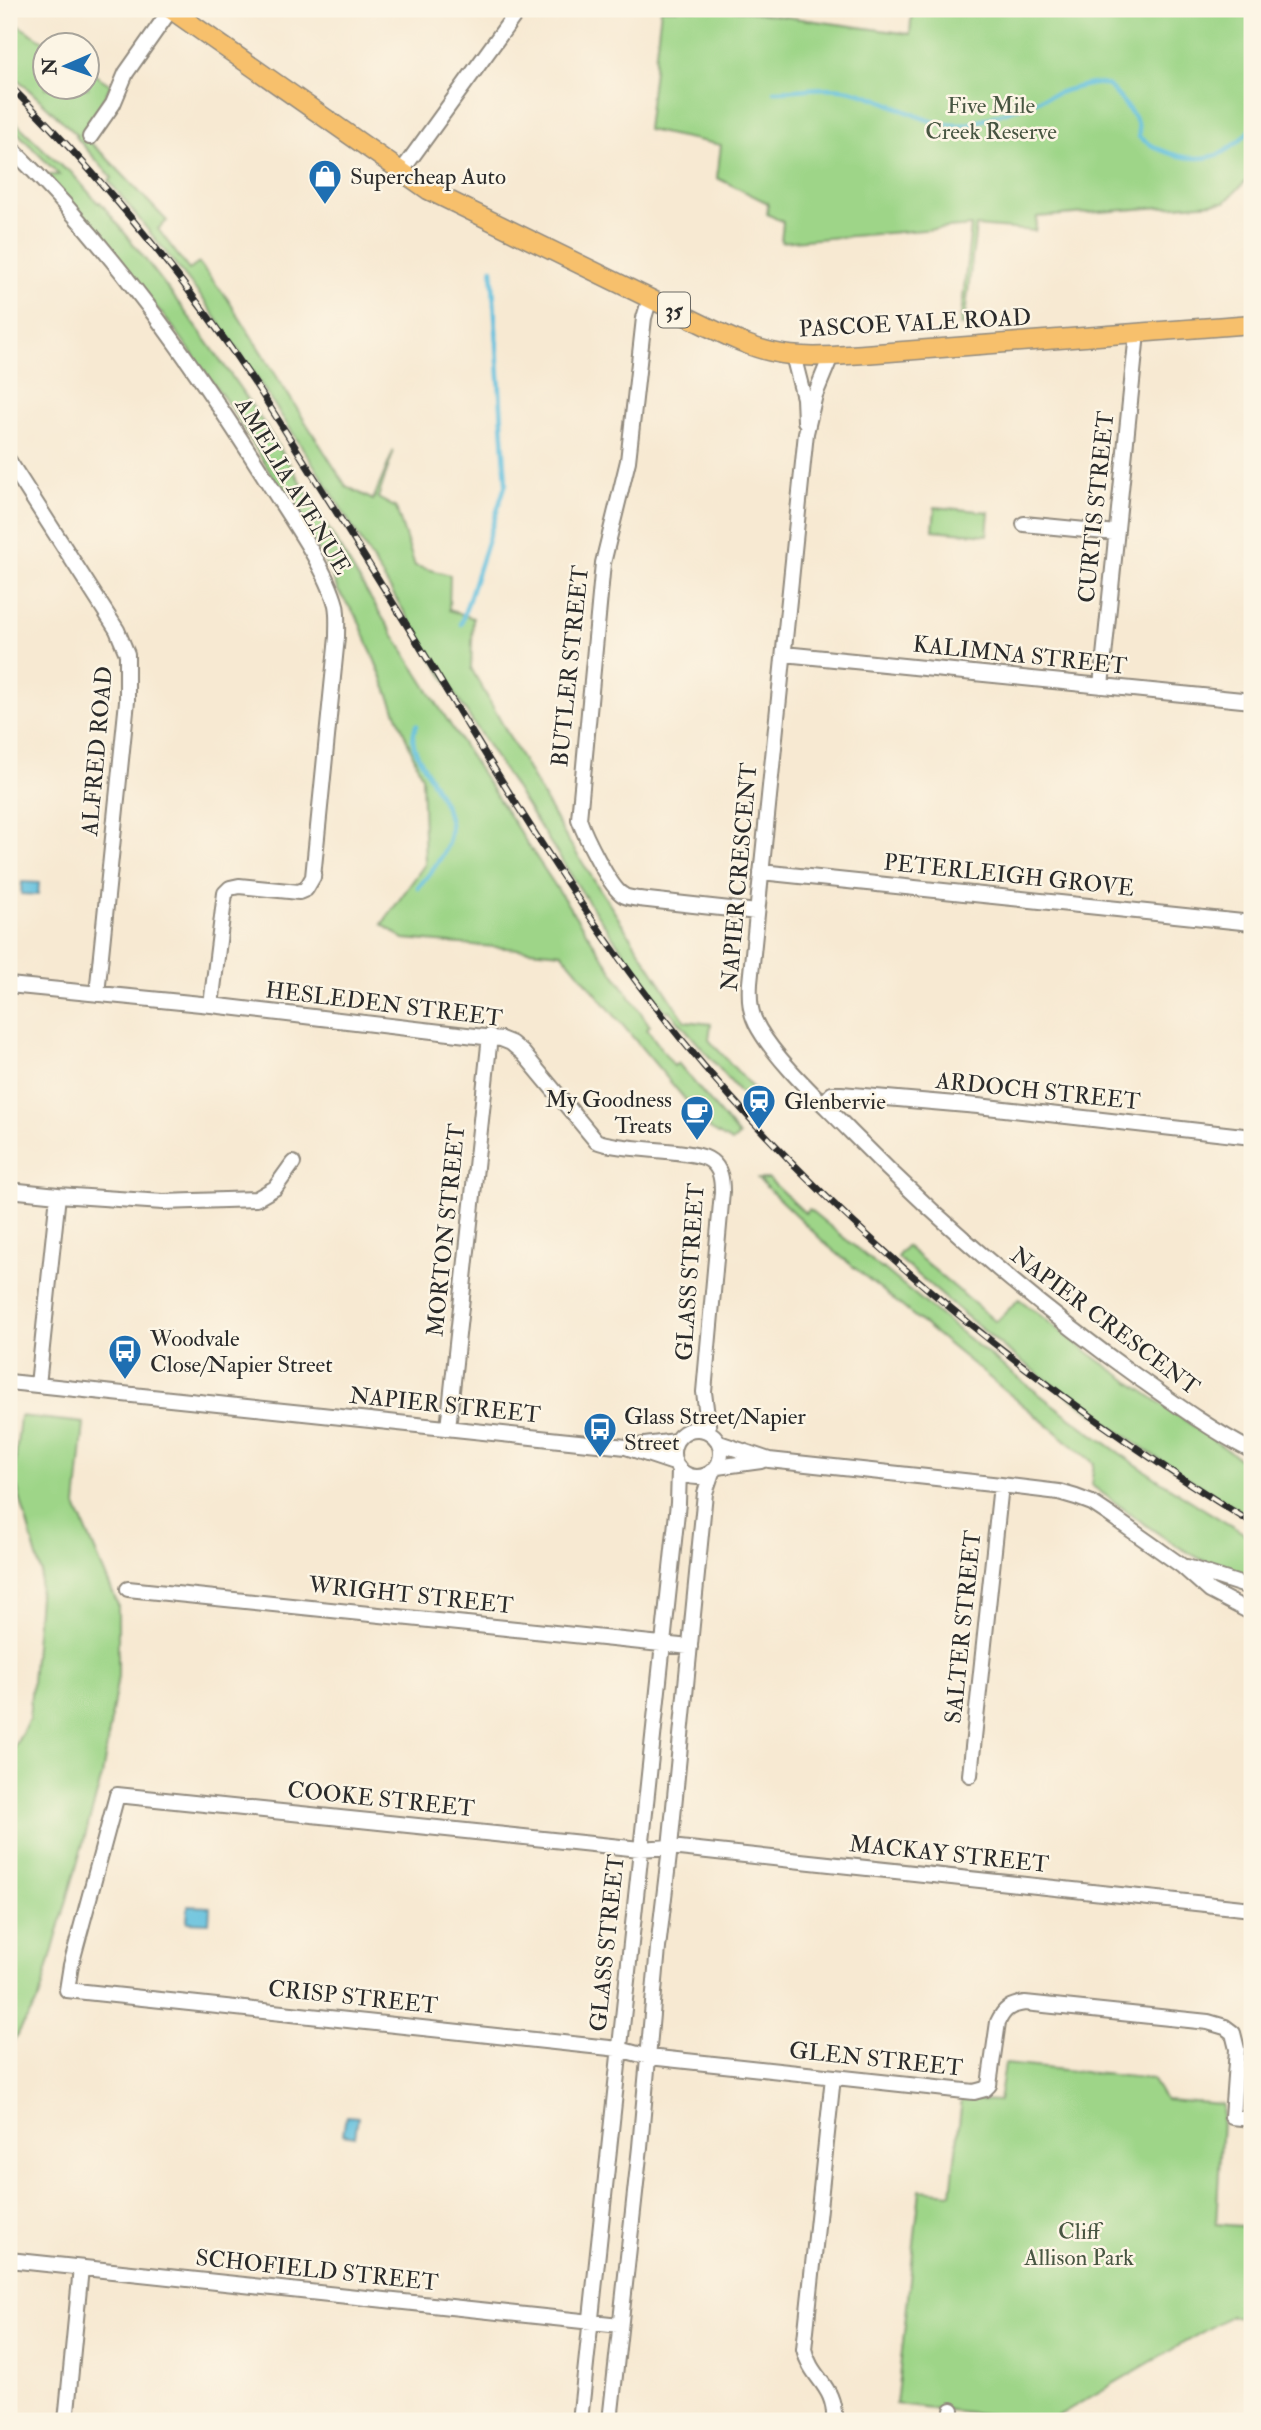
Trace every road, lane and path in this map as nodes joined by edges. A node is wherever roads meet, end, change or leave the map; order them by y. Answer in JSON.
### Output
{"nodes":[{"id":1,"x":170,"y":9,"type":"edge"},
{"id":2,"x":519,"y":9,"type":"edge"},
{"id":3,"x":90,"y":137,"type":"dead end"},
{"id":4,"x":9,"y":146,"type":"edge"},
{"id":5,"x":401,"y":172,"type":"junction"},
{"id":6,"x":650,"y":299,"type":"junction"},
{"id":7,"x":1252,"y":324,"type":"edge"},
{"id":8,"x":1137,"y":333,"type":"junction"},
{"id":9,"x":793,"y":355,"type":"junction"},
{"id":10,"x":831,"y":356,"type":"junction"},
{"id":11,"x":806,"y":433,"type":"junction"},
{"id":12,"x":9,"y":461,"type":"edge"},
{"id":13,"x":1024,"y":524,"type":"dead end"},
{"id":14,"x":1116,"y":533,"type":"junction"},
{"id":15,"x":784,"y":654,"type":"junction"},
{"id":16,"x":1101,"y":686,"type":"junction"},
{"id":17,"x":1252,"y":701,"type":"edge"},
{"id":18,"x":761,"y":872,"type":"junction"},
{"id":19,"x":757,"y":912,"type":"junction"},
{"id":20,"x":1252,"y":923,"type":"edge"},
{"id":21,"x":9,"y":985,"type":"edge"},
{"id":22,"x":97,"y":994,"type":"junction"},
{"id":23,"x":211,"y":1005,"type":"junction"},
{"id":24,"x":490,"y":1037,"type":"junction"},
{"id":25,"x":823,"y":1104,"type":"junction"},
{"id":26,"x":1252,"y":1137,"type":"edge"},
{"id":27,"x":709,"y":1159,"type":"joint"},
{"id":28,"x":293,"y":1163,"type":"dead end"},
{"id":29,"x":9,"y":1190,"type":"edge"},
{"id":30,"x":58,"y":1195,"type":"junction"},
{"id":31,"x":9,"y":1382,"type":"edge"},
{"id":32,"x":38,"y":1385,"type":"junction"},
{"id":33,"x":704,"y":1392,"type":"junction"},
{"id":34,"x":448,"y":1428,"type":"junction"},
{"id":35,"x":690,"y":1430,"type":"junction"},
{"id":36,"x":714,"y":1437,"type":"junction"},
{"id":37,"x":676,"y":1441,"type":"junction"},
{"id":38,"x":1235,"y":1442,"type":"junction"},
{"id":39,"x":626,"y":1447,"type":"junction"},
{"id":40,"x":1252,"y":1451,"type":"edge"},
{"id":41,"x":1252,"y":1458,"type":"edge"},
{"id":42,"x":769,"y":1460,"type":"junction"},
{"id":43,"x":677,"y":1466,"type":"junction"},
{"id":44,"x":715,"y":1470,"type":"junction"},
{"id":45,"x":1001,"y":1485,"type":"junction"},
{"id":46,"x":1182,"y":1566,"type":"junction"},
{"id":47,"x":1252,"y":1588,"type":"edge"},
{"id":48,"x":128,"y":1589,"type":"dead end"},
{"id":49,"x":1252,"y":1613,"type":"edge"},
{"id":50,"x":662,"y":1644,"type":"junction"},
{"id":51,"x":690,"y":1647,"type":"junction"},
{"id":52,"x":970,"y":1775,"type":"dead end"},
{"id":53,"x":670,"y":1847,"type":"junction"},
{"id":54,"x":640,"y":1849,"type":"junction"},
{"id":55,"x":1252,"y":1909,"type":"edge"},
{"id":56,"x":67,"y":1990,"type":"joint"},
{"id":57,"x":619,"y":2049,"type":"junction"},
{"id":58,"x":634,"y":2052,"type":"joint"},
{"id":59,"x":649,"y":2057,"type":"junction"},
{"id":60,"x":833,"y":2077,"type":"junction"},
{"id":61,"x":1252,"y":2119,"type":"edge"},
{"id":62,"x":9,"y":2260,"type":"edge"},
{"id":63,"x":81,"y":2267,"type":"junction"},
{"id":64,"x":591,"y":2321,"type":"junction"},
{"id":65,"x":620,"y":2325,"type":"junction"},
{"id":66,"x":66,"y":2421,"type":"edge"},
{"id":67,"x":580,"y":2421,"type":"edge"},
{"id":68,"x":610,"y":2421,"type":"edge"},
{"id":69,"x":834,"y":2421,"type":"edge"}],
"edges":[{"from":1,"to":3,"type":"street"},
{"from":1,"to":5,"type":"main road","name":"PASCOE VALE ROAD","number":"35"},
{"from":2,"to":5,"type":"street"},
{"from":4,"to":23,"type":"street","name":"AMELIA AVENUE"},
{"from":5,"to":6,"type":"main road","name":"PASCOE VALE ROAD","number":"35"},
{"from":6,"to":9,"type":"main road","name":"PASCOE VALE ROAD","number":"35"},
{"from":6,"to":19,"type":"street","name":"BUTLER STREET"},
{"from":7,"to":8,"type":"main road","name":"PASCOE VALE ROAD","number":"35"},
{"from":8,"to":10,"type":"main road","name":"PASCOE VALE ROAD","number":"35"},
{"from":8,"to":14,"type":"street","name":"CURTIS STREET"},
{"from":9,"to":10,"type":"main road","name":"PASCOE VALE ROAD","number":"35"},
{"from":9,"to":11,"type":"street","name":"NAPIER CRESCENT"},
{"from":10,"to":11,"type":"street","name":"NAPIER CRESCENT"},
{"from":11,"to":15,"type":"street","name":"NAPIER CRESCENT"},
{"from":12,"to":22,"type":"street","name":"ALFRED ROAD"},
{"from":13,"to":14,"type":"street"},
{"from":14,"to":16,"type":"street","name":"CURTIS STREET"},
{"from":15,"to":16,"type":"street","name":"KALIMNA STREET"},
{"from":15,"to":18,"type":"street","name":"NAPIER CRESCENT"},
{"from":16,"to":17,"type":"street","name":"KALIMNA STREET"},
{"from":18,"to":19,"type":"street","name":"NAPIER CRESCENT"},
{"from":18,"to":20,"type":"street","name":"PETERLEIGH GROVE"},
{"from":19,"to":25,"type":"street","name":"NAPIER CRESCENT"},
{"from":21,"to":22,"type":"street","name":"HESLEDEN STREET"},
{"from":22,"to":23,"type":"street","name":"HESLEDEN STREET"},
{"from":23,"to":24,"type":"street","name":"HESLEDEN STREET"},
{"from":24,"to":27,"type":"street","name":"HESLEDEN STREET"},
{"from":24,"to":34,"type":"street","name":"MORTON STREET"},
{"from":25,"to":26,"type":"street","name":"ARDOCH STREET"},
{"from":25,"to":38,"type":"street","name":"NAPIER CRESCENT"},
{"from":27,"to":33,"type":"street","name":"GLASS STREET"},
{"from":28,"to":30,"type":"street"},
{"from":29,"to":30,"type":"street"},
{"from":30,"to":32,"type":"street"},
{"from":31,"to":32,"type":"street","name":"NAPIER STREET"},
{"from":32,"to":34,"type":"street","name":"NAPIER STREET"},
{"from":33,"to":35,"type":"street","name":"GLASS STREET"},
{"from":33,"to":36,"type":"street","name":"GLASS STREET"},
{"from":34,"to":39,"type":"street","name":"NAPIER STREET"},
{"from":35,"to":36,"type":"street"},
{"from":35,"to":37,"type":"street"},
{"from":36,"to":42,"type":"street"},
{"from":36,"to":44,"type":"street"},
{"from":37,"to":39,"type":"street","name":"NAPIER STREET"},
{"from":37,"to":43,"type":"street"},
{"from":38,"to":40,"type":"street","name":"NAPIER CRESCENT"},
{"from":38,"to":41,"type":"street","name":"NAPIER CRESCENT"},
{"from":39,"to":43,"type":"street","name":"NAPIER STREET"},
{"from":42,"to":44,"type":"street"},
{"from":42,"to":45,"type":"street"},
{"from":43,"to":44,"type":"street"},
{"from":43,"to":50,"type":"street","name":"GLASS STREET"},
{"from":44,"to":51,"type":"street"},
{"from":45,"to":46,"type":"street"},
{"from":45,"to":52,"type":"street","name":"SALTER STREET"},
{"from":46,"to":47,"type":"street"},
{"from":46,"to":49,"type":"street"},
{"from":48,"to":50,"type":"street","name":"WRIGHT STREET"},
{"from":50,"to":51,"type":"street","name":"WRIGHT STREET"},
{"from":50,"to":54,"type":"street","name":"GLASS STREET"},
{"from":51,"to":53,"type":"street"},
{"from":53,"to":54,"type":"street","name":"MACKAY STREET"},
{"from":53,"to":55,"type":"street","name":"MACKAY STREET"},
{"from":53,"to":59,"type":"street"},
{"from":54,"to":56,"type":"street","name":"COOKE STREET"},
{"from":54,"to":57,"type":"street","name":"GLASS STREET"},
{"from":56,"to":57,"type":"street","name":"CRISP STREET"},
{"from":57,"to":58,"type":"street","name":"CRISP STREET"},
{"from":57,"to":64,"type":"street","name":"GLASS STREET"},
{"from":58,"to":59,"type":"street","name":"GLEN STREET"},
{"from":59,"to":60,"type":"street","name":"GLEN STREET"},
{"from":59,"to":65,"type":"street"},
{"from":60,"to":61,"type":"street","name":"GLEN STREET"},
{"from":60,"to":69,"type":"street"},
{"from":62,"to":63,"type":"street","name":"SCHOFIELD STREET"},
{"from":63,"to":64,"type":"street","name":"SCHOFIELD STREET"},
{"from":63,"to":66,"type":"street"},
{"from":64,"to":65,"type":"street","name":"SCHOFIELD STREET"},
{"from":64,"to":67,"type":"street","name":"GLASS STREET"},
{"from":65,"to":68,"type":"street"}]}
